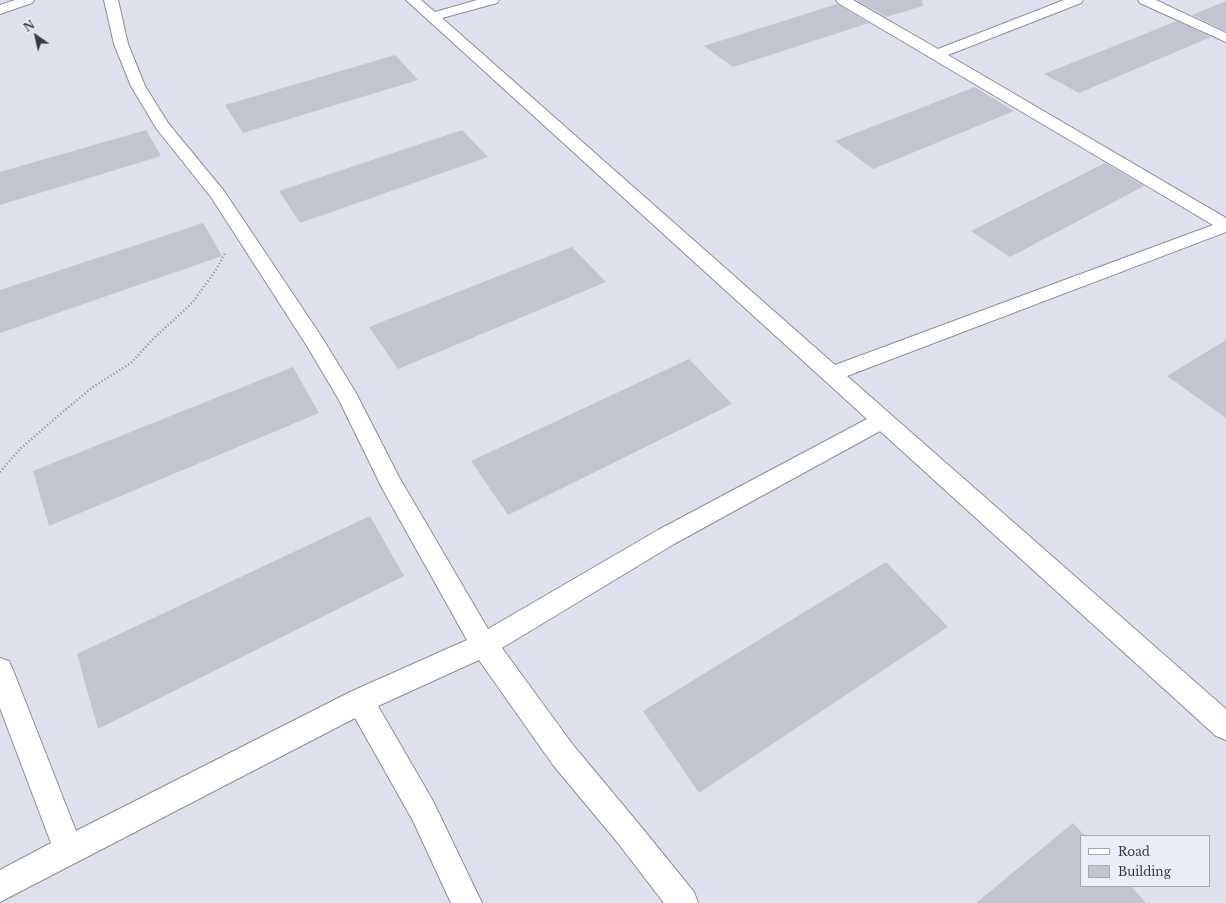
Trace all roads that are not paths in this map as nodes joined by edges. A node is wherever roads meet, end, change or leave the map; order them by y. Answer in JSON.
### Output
{"nodes":[{"id":1,"x":28,"y":0,"type":"edge"},
{"id":2,"x":111,"y":0,"type":"edge"},
{"id":3,"x":413,"y":0,"type":"edge"},
{"id":4,"x":492,"y":0,"type":"edge"},
{"id":5,"x":842,"y":0,"type":"edge"},
{"id":6,"x":1076,"y":0,"type":"edge"},
{"id":7,"x":1145,"y":0,"type":"edge"},
{"id":8,"x":0,"y":10,"type":"edge"},
{"id":9,"x":432,"y":17,"type":"junction"},
{"id":10,"x":1226,"y":38,"type":"edge"},
{"id":11,"x":937,"y":54,"type":"junction"},
{"id":12,"x":1226,"y":226,"type":"edge"},
{"id":13,"x":831,"y":374,"type":"junction"},
{"id":14,"x":883,"y":420,"type":"junction"},
{"id":15,"x":484,"y":645,"type":"junction"},
{"id":16,"x":0,"y":670,"type":"edge"},
{"id":17,"x":360,"y":701,"type":"junction"},
{"id":18,"x":1226,"y":727,"type":"edge"},
{"id":19,"x":69,"y":850,"type":"junction"},
{"id":20,"x":0,"y":887,"type":"edge"},
{"id":21,"x":467,"y":903,"type":"edge"},
{"id":22,"x":683,"y":903,"type":"edge"}],
"edges":[{"from":1,"to":8,"type":"street"},
{"from":2,"to":15,"type":"street"},
{"from":3,"to":9,"type":"street"},
{"from":4,"to":9,"type":"street"},
{"from":5,"to":11,"type":"street"},
{"from":6,"to":11,"type":"street"},
{"from":7,"to":10,"type":"street"},
{"from":9,"to":13,"type":"street"},
{"from":11,"to":12,"type":"street"},
{"from":12,"to":13,"type":"street"},
{"from":13,"to":14,"type":"street"},
{"from":14,"to":15,"type":"street"},
{"from":14,"to":18,"type":"street"},
{"from":15,"to":17,"type":"street"},
{"from":15,"to":22,"type":"street"},
{"from":16,"to":19,"type":"street"},
{"from":17,"to":19,"type":"street"},
{"from":17,"to":21,"type":"street"},
{"from":19,"to":20,"type":"street"}]}
